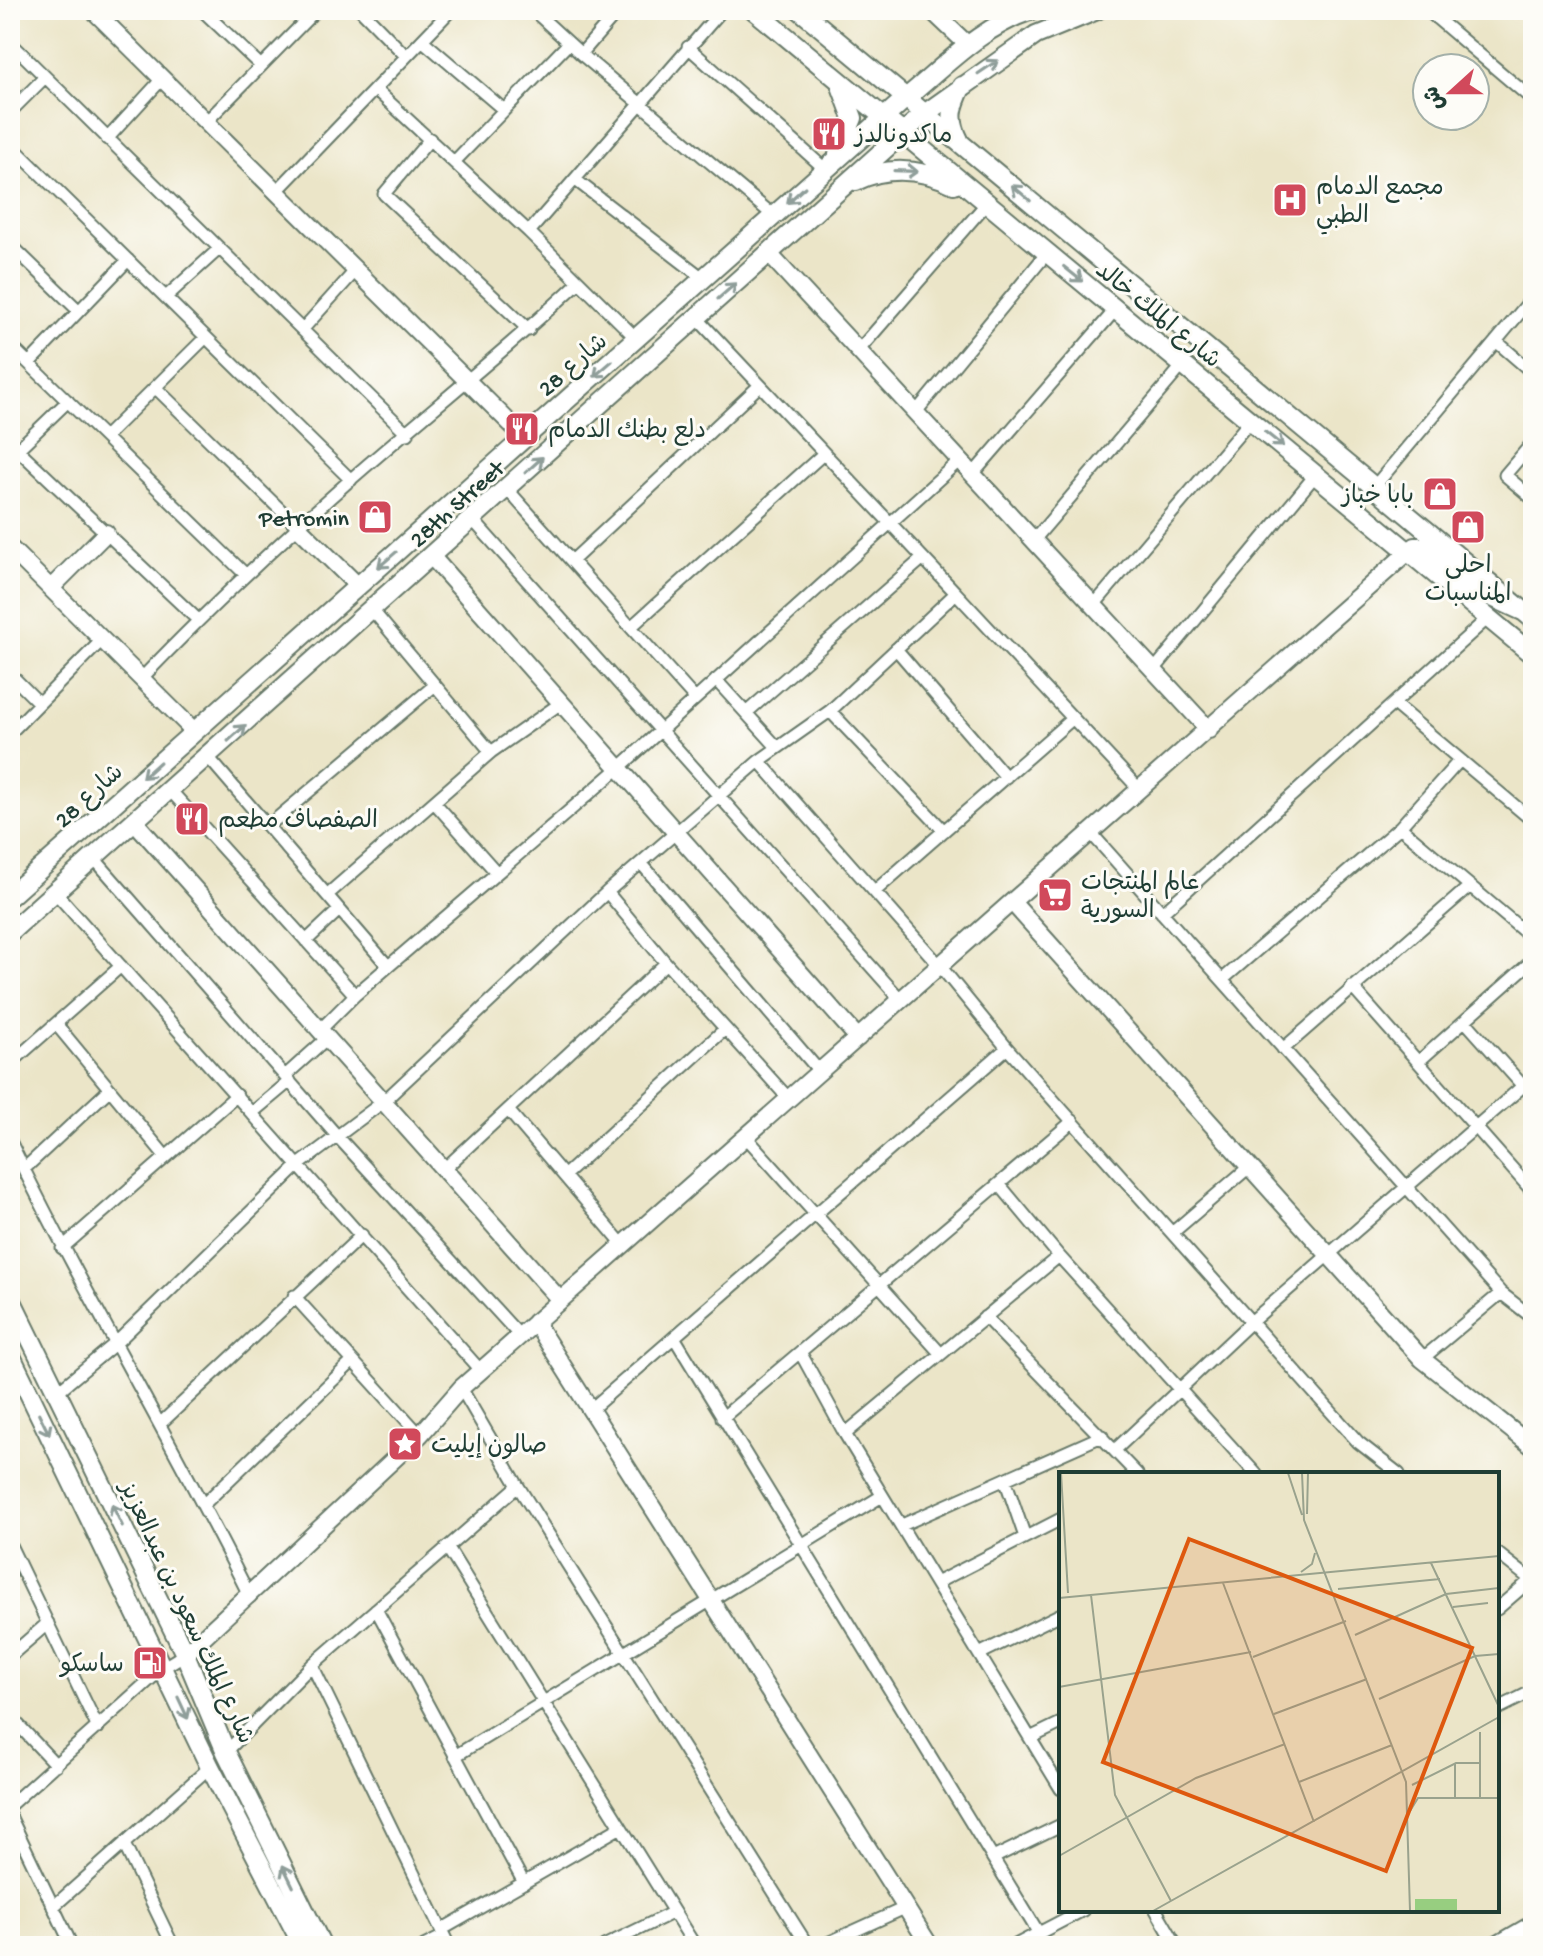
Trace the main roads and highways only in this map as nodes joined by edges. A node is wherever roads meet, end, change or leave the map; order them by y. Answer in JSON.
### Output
{"nodes":[{"id":1,"x":754,"y":10,"type":"edge"},
{"id":2,"x":800,"y":10,"type":"edge"},
{"id":3,"x":1032,"y":10,"type":"edge"},
{"id":4,"x":1097,"y":10,"type":"edge"},
{"id":5,"x":835,"y":77,"type":"junction"},
{"id":6,"x":931,"y":77,"type":"junction"},
{"id":7,"x":882,"y":79,"type":"junction"},
{"id":8,"x":963,"y":83,"type":"junction"},
{"id":9,"x":906,"y":98,"type":"junction"},
{"id":10,"x":923,"y":115,"type":"junction"},
{"id":11,"x":884,"y":118,"type":"junction"},
{"id":12,"x":901,"y":134,"type":"junction"},
{"id":13,"x":960,"y":143,"type":"junction"},
{"id":14,"x":828,"y":167,"type":"junction"},
{"id":15,"x":839,"y":189,"type":"junction"},
{"id":16,"x":980,"y":198,"type":"junction"},
{"id":17,"x":1530,"y":616,"type":"edge"},
{"id":18,"x":1533,"y":655,"type":"edge"},
{"id":19,"x":10,"y":896,"type":"edge"},
{"id":20,"x":10,"y":932,"type":"edge"},
{"id":21,"x":10,"y":1297,"type":"edge"},
{"id":22,"x":12,"y":1364,"type":"edge"},
{"id":23,"x":303,"y":1946,"type":"edge"},
{"id":24,"x":322,"y":1946,"type":"edge"}],
"edges":[{"from":1,"to":5,"type":"main road","name":"شارع الملك خالد"},
{"from":2,"to":7,"type":"main road","name":"شارع الملك خالد"},
{"from":3,"to":6,"type":"main road","name":"شارع 28"},
{"from":8,"to":4,"type":"main road","name":"28th Street","one_way":true},
{"from":5,"to":11,"type":"main road","name":"شارع الملك خالد"},
{"from":5,"to":14,"type":"main road"},
{"from":6,"to":7,"type":"main road"},
{"from":6,"to":9,"type":"main road","name":"شارع 28"},
{"from":7,"to":9,"type":"main road","name":"شارع الملك خالد"},
{"from":8,"to":10,"type":"main road","name":"28th Street"},
{"from":8,"to":13,"type":"main road"},
{"from":9,"to":10,"type":"main road","name":"شارع الملك خالد"},
{"from":9,"to":11,"type":"main road","name":"شارع 28"},
{"from":10,"to":12,"type":"main road","name":"28th Street"},
{"from":10,"to":13,"type":"main road","name":"شارع الملك خالد"},
{"from":11,"to":12,"type":"main road","name":"شارع الملك خالد"},
{"from":11,"to":14,"type":"main road","name":"شارع 28"},
{"from":12,"to":15,"type":"main road","name":"28th Street"},
{"from":12,"to":16,"type":"main road","name":"شارع الملك خالد"},
{"from":17,"to":13,"type":"main road","name":"شارع الملك خالد","one_way":true},
{"from":14,"to":19,"type":"main road","name":"شارع 28","one_way":true},
{"from":15,"to":16,"type":"main road","one_way":true},
{"from":20,"to":15,"type":"main road","name":"28th Street","one_way":true},
{"from":16,"to":18,"type":"main road","name":"شارع الملك خالد","one_way":true},
{"from":24,"to":21,"type":"main road","name":"شارع الملك سعود بن عبدالعزيز","one_way":true},
{"from":22,"to":23,"type":"main road","name":"شارع الملك سعود بن عبدالعزيز","one_way":true}]}
